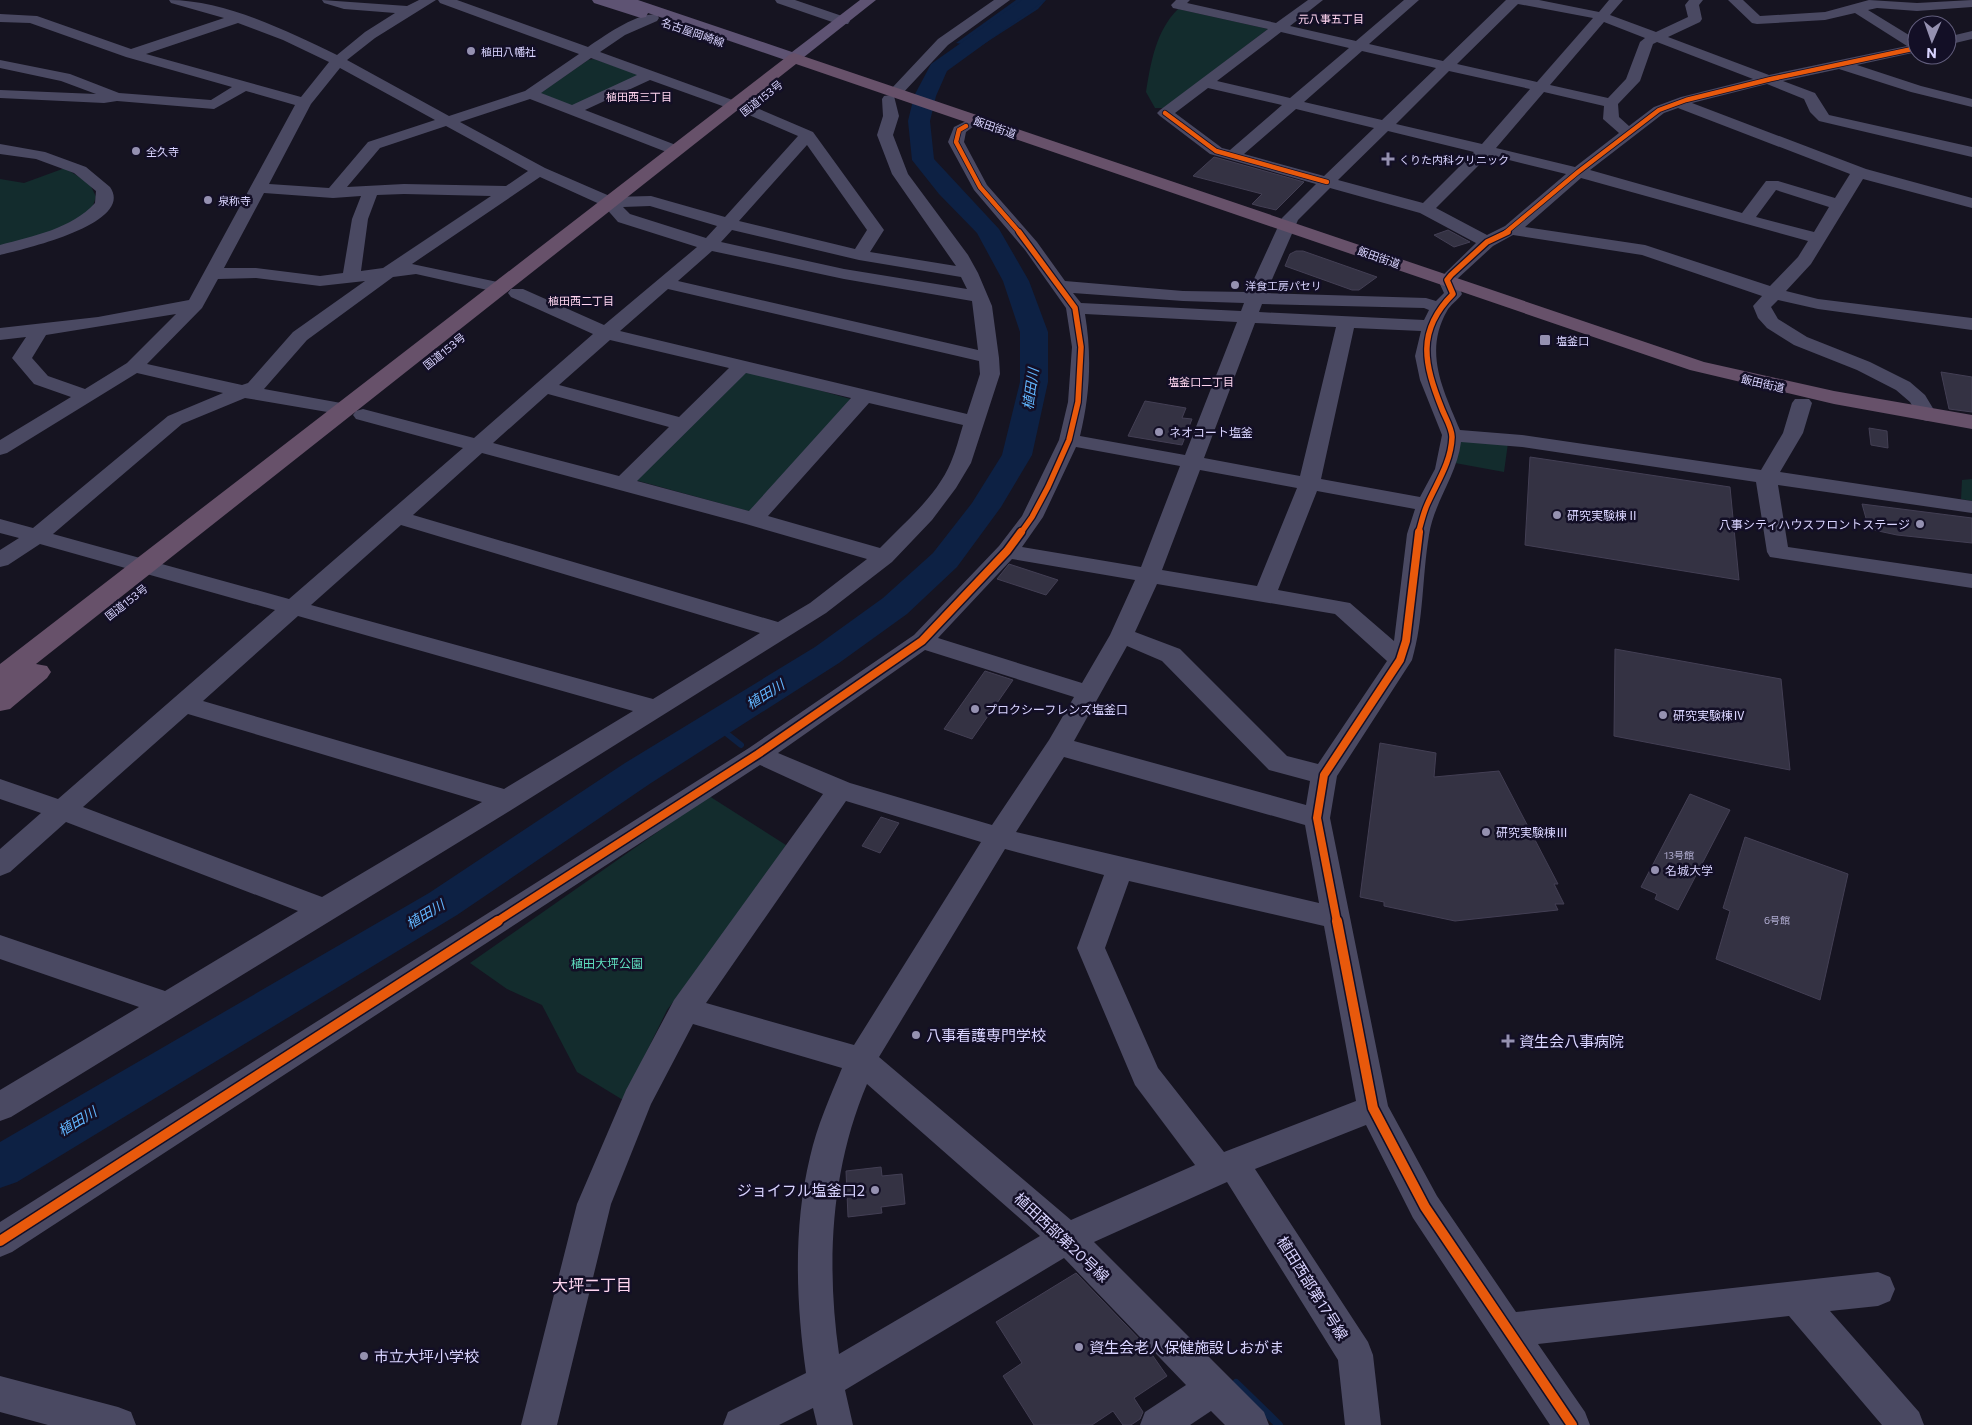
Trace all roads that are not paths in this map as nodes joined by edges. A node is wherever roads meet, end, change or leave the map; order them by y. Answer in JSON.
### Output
{"nodes":[{"id":1,"x":176,"y":0,"type":"edge"},
{"id":2,"x":329,"y":0,"type":"edge"},
{"id":3,"x":429,"y":0,"type":"edge"},
{"id":4,"x":445,"y":0,"type":"edge"},
{"id":5,"x":599,"y":0,"type":"edge"},
{"id":6,"x":624,"y":0,"type":"edge"},
{"id":7,"x":782,"y":0,"type":"edge"},
{"id":8,"x":869,"y":0,"type":"edge"},
{"id":9,"x":885,"y":0,"type":"edge"},
{"id":10,"x":1003,"y":0,"type":"edge"},
{"id":11,"x":1183,"y":0,"type":"edge"},
{"id":12,"x":1316,"y":0,"type":"edge"},
{"id":13,"x":1412,"y":0,"type":"edge"},
{"id":14,"x":1514,"y":0,"type":"edge"},
{"id":15,"x":1519,"y":0,"type":"edge"},
{"id":16,"x":1616,"y":0,"type":"edge"},
{"id":17,"x":1696,"y":0,"type":"edge"},
{"id":18,"x":1736,"y":0,"type":"edge"},
{"id":19,"x":1876,"y":2,"type":"edge"},
{"id":20,"x":1972,"y":3,"type":"edge"},
{"id":21,"x":1858,"y":9,"type":"junction"},
{"id":22,"x":409,"y":10,"type":"junction"},
{"id":23,"x":1601,"y":16,"type":"junction"},
{"id":24,"x":0,"y":18,"type":"edge"},
{"id":25,"x":238,"y":18,"type":"junction"},
{"id":26,"x":652,"y":18,"type":"junction"},
{"id":27,"x":843,"y":21,"type":"junction"},
{"id":28,"x":1279,"y":27,"type":"junction"},
{"id":29,"x":1972,"y":35,"type":"edge"},
{"id":30,"x":1659,"y":37,"type":"junction"},
{"id":31,"x":1957,"y":38,"type":"edge"},
{"id":32,"x":1907,"y":41,"type":"edge"},
{"id":33,"x":1360,"y":46,"type":"junction"},
{"id":34,"x":1907,"y":49,"type":"edge"},
{"id":35,"x":130,"y":54,"type":"junction"},
{"id":36,"x":590,"y":54,"type":"junction"},
{"id":37,"x":338,"y":61,"type":"junction"},
{"id":38,"x":797,"y":63,"type":"junction"},
{"id":39,"x":0,"y":64,"type":"edge"},
{"id":40,"x":1841,"y":65,"type":"junction"},
{"id":41,"x":1447,"y":66,"type":"junction"},
{"id":42,"x":649,"y":75,"type":"junction"},
{"id":43,"x":1771,"y":79,"type":"junction"},
{"id":44,"x":1207,"y":83,"type":"junction"},
{"id":45,"x":1540,"y":86,"type":"junction"},
{"id":46,"x":243,"y":87,"type":"junction"},
{"id":47,"x":0,"y":94,"type":"edge"},
{"id":48,"x":530,"y":94,"type":"junction"},
{"id":49,"x":117,"y":96,"type":"junction"},
{"id":50,"x":900,"y":99,"type":"junction"},
{"id":51,"x":304,"y":103,"type":"junction"},
{"id":52,"x":1611,"y":103,"type":"junction"},
{"id":53,"x":1679,"y":103,"type":"junction"},
{"id":54,"x":1972,"y":103,"type":"edge"},
{"id":55,"x":0,"y":104,"type":"edge"},
{"id":56,"x":1292,"y":104,"type":"junction"},
{"id":57,"x":740,"y":107,"type":"junction"},
{"id":58,"x":0,"y":110,"type":"edge"},
{"id":59,"x":573,"y":110,"type":"junction"},
{"id":60,"x":446,"y":120,"type":"junction"},
{"id":61,"x":959,"y":121,"type":"junction"},
{"id":62,"x":1384,"y":126,"type":"junction"},
{"id":63,"x":1629,"y":133,"type":"junction"},
{"id":64,"x":808,"y":135,"type":"junction"},
{"id":65,"x":0,"y":149,"type":"edge"},
{"id":66,"x":1486,"y":149,"type":"junction"},
{"id":67,"x":674,"y":150,"type":"junction"},
{"id":68,"x":1972,"y":152,"type":"edge"},
{"id":69,"x":1232,"y":156,"type":"junction"},
{"id":70,"x":539,"y":171,"type":"junction"},
{"id":71,"x":1578,"y":172,"type":"junction"},
{"id":72,"x":1859,"y":173,"type":"junction"},
{"id":73,"x":1327,"y":182,"type":"junction"},
{"id":74,"x":258,"y":188,"type":"junction"},
{"id":75,"x":371,"y":191,"type":"junction"},
{"id":76,"x":512,"y":191,"type":"junction"},
{"id":77,"x":333,"y":193,"type":"junction"},
{"id":78,"x":1972,"y":203,"type":"edge"},
{"id":79,"x":620,"y":205,"type":"junction"},
{"id":80,"x":1839,"y":205,"type":"junction"},
{"id":81,"x":1426,"y":209,"type":"junction"},
{"id":82,"x":1746,"y":219,"type":"junction"},
{"id":83,"x":729,"y":224,"type":"junction"},
{"id":84,"x":1284,"y":230,"type":"junction"},
{"id":85,"x":1511,"y":230,"type":"junction"},
{"id":86,"x":1818,"y":239,"type":"junction"},
{"id":87,"x":1487,"y":242,"type":"junction"},
{"id":88,"x":709,"y":245,"type":"junction"},
{"id":89,"x":0,"y":250,"type":"edge"},
{"id":90,"x":859,"y":255,"type":"junction"},
{"id":91,"x":387,"y":273,"type":"junction"},
{"id":92,"x":969,"y":273,"type":"junction"},
{"id":93,"x":213,"y":274,"type":"junction"},
{"id":94,"x":351,"y":276,"type":"junction"},
{"id":95,"x":664,"y":283,"type":"junction"},
{"id":96,"x":1058,"y":286,"type":"junction"},
{"id":97,"x":509,"y":290,"type":"junction"},
{"id":98,"x":1772,"y":293,"type":"junction"},
{"id":99,"x":979,"y":297,"type":"junction"},
{"id":100,"x":1443,"y":302,"type":"junction"},
{"id":101,"x":196,"y":304,"type":"junction"},
{"id":102,"x":1075,"y":308,"type":"junction"},
{"id":103,"x":1251,"y":309,"type":"junction"},
{"id":104,"x":1346,"y":322,"type":"junction"},
{"id":105,"x":1972,"y":324,"type":"edge"},
{"id":106,"x":39,"y":331,"type":"junction"},
{"id":107,"x":606,"y":333,"type":"junction"},
{"id":108,"x":0,"y":334,"type":"edge"},
{"id":109,"x":989,"y":358,"type":"junction"},
{"id":110,"x":742,"y":366,"type":"junction"},
{"id":111,"x":134,"y":367,"type":"junction"},
{"id":112,"x":545,"y":387,"type":"junction"},
{"id":113,"x":245,"y":392,"type":"junction"},
{"id":114,"x":865,"y":395,"type":"junction"},
{"id":115,"x":87,"y":396,"type":"junction"},
{"id":116,"x":1802,"y":403,"type":"junction"},
{"id":117,"x":354,"y":412,"type":"junction"},
{"id":118,"x":1927,"y":415,"type":"junction"},
{"id":119,"x":974,"y":422,"type":"junction"},
{"id":120,"x":1972,"y":422,"type":"edge"},
{"id":121,"x":683,"y":424,"type":"junction"},
{"id":122,"x":1972,"y":434,"type":"edge"},
{"id":123,"x":1452,"y":435,"type":"junction"},
{"id":124,"x":1069,"y":440,"type":"junction"},
{"id":125,"x":479,"y":446,"type":"junction"},
{"id":126,"x":0,"y":449,"type":"edge"},
{"id":127,"x":1192,"y":462,"type":"junction"},
{"id":128,"x":1766,"y":478,"type":"junction"},
{"id":129,"x":624,"y":483,"type":"junction"},
{"id":130,"x":1309,"y":484,"type":"junction"},
{"id":131,"x":1427,"y":505,"type":"junction"},
{"id":132,"x":1972,"y":507,"type":"edge"},
{"id":133,"x":397,"y":517,"type":"junction"},
{"id":134,"x":754,"y":518,"type":"junction"},
{"id":135,"x":0,"y":526,"type":"edge"},
{"id":136,"x":36,"y":537,"type":"junction"},
{"id":137,"x":1007,"y":551,"type":"junction"},
{"id":138,"x":884,"y":557,"type":"junction"},
{"id":139,"x":0,"y":560,"type":"edge"},
{"id":140,"x":153,"y":569,"type":"junction"},
{"id":141,"x":1149,"y":575,"type":"junction"},
{"id":142,"x":1972,"y":581,"type":"edge"},
{"id":143,"x":1265,"y":594,"type":"junction"},
{"id":144,"x":293,"y":608,"type":"junction"},
{"id":145,"x":780,"y":631,"type":"junction"},
{"id":146,"x":1122,"y":635,"type":"junction"},
{"id":147,"x":922,"y":641,"type":"junction"},
{"id":148,"x":1400,"y":660,"type":"junction"},
{"id":149,"x":0,"y":678,"type":"edge"},
{"id":150,"x":1087,"y":693,"type":"junction"},
{"id":151,"x":0,"y":702,"type":"edge"},
{"id":152,"x":183,"y":704,"type":"junction"},
{"id":153,"x":655,"y":708,"type":"junction"},
{"id":154,"x":1058,"y":746,"type":"junction"},
{"id":155,"x":758,"y":754,"type":"junction"},
{"id":156,"x":1324,"y":775,"type":"junction"},
{"id":157,"x":0,"y":789,"type":"edge"},
{"id":158,"x":840,"y":790,"type":"junction"},
{"id":159,"x":507,"y":800,"type":"junction"},
{"id":160,"x":62,"y":810,"type":"junction"},
{"id":161,"x":1316,"y":818,"type":"junction"},
{"id":162,"x":998,"y":837,"type":"junction"},
{"id":163,"x":0,"y":865,"type":"edge"},
{"id":164,"x":1120,"y":869,"type":"junction"},
{"id":165,"x":323,"y":909,"type":"junction"},
{"id":166,"x":1338,"y":918,"type":"junction"},
{"id":167,"x":0,"y":948,"type":"edge"},
{"id":168,"x":167,"y":1004,"type":"junction"},
{"id":169,"x":685,"y":1009,"type":"junction"},
{"id":170,"x":861,"y":1060,"type":"junction"},
{"id":171,"x":0,"y":1107,"type":"edge"},
{"id":172,"x":1373,"y":1108,"type":"junction"},
{"id":173,"x":1226,"y":1166,"type":"junction"},
{"id":174,"x":1067,"y":1238,"type":"junction"},
{"id":175,"x":0,"y":1240,"type":"edge"},
{"id":176,"x":1878,"y":1290,"type":"dead end"},
{"id":177,"x":1797,"y":1299,"type":"junction"},
{"id":178,"x":1508,"y":1330,"type":"junction"},
{"id":179,"x":826,"y":1382,"type":"junction"},
{"id":180,"x":1213,"y":1388,"type":"junction"},
{"id":181,"x":0,"y":1394,"type":"edge"},
{"id":182,"x":95,"y":1422,"type":"edge"},
{"id":183,"x":539,"y":1425,"type":"edge"},
{"id":184,"x":741,"y":1425,"type":"edge"},
{"id":185,"x":836,"y":1425,"type":"edge"},
{"id":186,"x":1158,"y":1425,"type":"edge"},
{"id":187,"x":1251,"y":1425,"type":"edge"},
{"id":188,"x":1363,"y":1425,"type":"edge"},
{"id":189,"x":1572,"y":1425,"type":"edge"},
{"id":190,"x":1906,"y":1425,"type":"edge"}],
"edges":[{"from":1,"to":25,"type":"street"},
{"from":2,"to":22,"type":"street"},
{"from":3,"to":22,"type":"street"},
{"from":4,"to":36,"type":"street"},
{"from":5,"to":26,"type":"main road","name":"名古屋岡崎線"},
{"from":6,"to":38,"type":"main road","name":"名古屋岡崎線"},
{"from":7,"to":27,"type":"street"},
{"from":8,"to":27,"type":"main road"},
{"from":9,"to":38,"type":"main road"},
{"from":10,"to":50,"type":"street"},
{"from":11,"to":28,"type":"street"},
{"from":12,"to":28,"type":"street"},
{"from":13,"to":33,"type":"street"},
{"from":14,"to":41,"type":"street"},
{"from":15,"to":23,"type":"street"},
{"from":16,"to":23,"type":"street"},
{"from":17,"to":30,"type":"street"},
{"from":18,"to":21,"type":"street"},
{"from":19,"to":20,"type":"street"},
{"from":19,"to":21,"type":"street"},
{"from":21,"to":32,"type":"street"},
{"from":22,"to":37,"type":"street"},
{"from":23,"to":30,"type":"street"},
{"from":23,"to":45,"type":"street"},
{"from":24,"to":35,"type":"street"},
{"from":25,"to":35,"type":"street"},
{"from":25,"to":37,"type":"street"},
{"from":26,"to":36,"type":"street"},
{"from":26,"to":38,"type":"main road","name":"名古屋岡崎線"},
{"from":27,"to":38,"type":"main road"},
{"from":28,"to":33,"type":"street"},
{"from":28,"to":44,"type":"street"},
{"from":29,"to":31,"type":"street"},
{"from":30,"to":43,"type":"street"},
{"from":30,"to":52,"type":"street"},
{"from":33,"to":41,"type":"street"},
{"from":33,"to":56,"type":"street"},
{"from":34,"to":40,"type":"street"},
{"from":35,"to":46,"type":"street"},
{"from":36,"to":42,"type":"street"},
{"from":36,"to":48,"type":"street"},
{"from":37,"to":51,"type":"street"},
{"from":37,"to":60,"type":"street"},
{"from":38,"to":50,"type":"highway"},
{"from":38,"to":57,"type":"highway","name":"国道153号"},
{"from":39,"to":49,"type":"street"},
{"from":40,"to":43,"type":"street"},
{"from":40,"to":54,"type":"street"},
{"from":41,"to":45,"type":"street"},
{"from":41,"to":62,"type":"street"},
{"from":42,"to":57,"type":"street"},
{"from":42,"to":59,"type":"street"},
{"from":43,"to":53,"type":"street"},
{"from":43,"to":68,"type":"street"},
{"from":44,"to":56,"type":"street"},
{"from":44,"to":69,"type":"street"},
{"from":45,"to":52,"type":"street"},
{"from":45,"to":66,"type":"street"},
{"from":46,"to":49,"type":"street"},
{"from":46,"to":51,"type":"street"},
{"from":47,"to":49,"type":"street"},
{"from":48,"to":59,"type":"street"},
{"from":48,"to":60,"type":"street"},
{"from":50,"to":61,"type":"highway","name":"飯田街道"},
{"from":50,"to":92,"type":"street"},
{"from":51,"to":74,"type":"street"},
{"from":52,"to":63,"type":"street"},
{"from":53,"to":63,"type":"street"},
{"from":53,"to":72,"type":"street"},
{"from":55,"to":58,"type":"street"},
{"from":56,"to":62,"type":"street"},
{"from":56,"to":69,"type":"street"},
{"from":57,"to":64,"type":"street"},
{"from":57,"to":67,"type":"highway","name":"国道153号"},
{"from":57,"to":79,"type":"highway","name":"国道153号"},
{"from":59,"to":67,"type":"street"},
{"from":60,"to":70,"type":"street"},
{"from":60,"to":77,"type":"street"},
{"from":61,"to":84,"type":"highway","name":"飯田街道"},
{"from":61,"to":96,"type":"street"},
{"from":62,"to":66,"type":"street"},
{"from":62,"to":73,"type":"street"},
{"from":63,"to":71,"type":"street"},
{"from":64,"to":83,"type":"street"},
{"from":64,"to":90,"type":"street"},
{"from":65,"to":89,"type":"street"},
{"from":66,"to":71,"type":"street"},
{"from":66,"to":81,"type":"street"},
{"from":67,"to":79,"type":"highway","name":"国道153号"},
{"from":69,"to":73,"type":"street"},
{"from":70,"to":76,"type":"street"},
{"from":70,"to":79,"type":"street"},
{"from":71,"to":82,"type":"street"},
{"from":71,"to":85,"type":"street"},
{"from":72,"to":78,"type":"street"},
{"from":72,"to":80,"type":"street"},
{"from":73,"to":81,"type":"street"},
{"from":73,"to":84,"type":"street"},
{"from":74,"to":77,"type":"street"},
{"from":74,"to":93,"type":"street"},
{"from":75,"to":76,"type":"street"},
{"from":75,"to":77,"type":"street"},
{"from":75,"to":94,"type":"street"},
{"from":76,"to":91,"type":"street"},
{"from":79,"to":83,"type":"street"},
{"from":79,"to":88,"type":"street"},
{"from":79,"to":97,"type":"highway","name":"国道153号"},
{"from":80,"to":82,"type":"street"},
{"from":80,"to":86,"type":"street"},
{"from":81,"to":87,"type":"street"},
{"from":82,"to":86,"type":"street"},
{"from":83,"to":88,"type":"street"},
{"from":83,"to":90,"type":"street"},
{"from":84,"to":100,"type":"highway","name":"飯田街道"},
{"from":84,"to":103,"type":"street"},
{"from":85,"to":87,"type":"street"},
{"from":85,"to":98,"type":"street"},
{"from":86,"to":98,"type":"street"},
{"from":87,"to":100,"type":"street"},
{"from":88,"to":95,"type":"street"},
{"from":88,"to":99,"type":"street"},
{"from":90,"to":92,"type":"street"},
{"from":91,"to":94,"type":"street"},
{"from":91,"to":97,"type":"street"},
{"from":91,"to":113,"type":"street"},
{"from":92,"to":99,"type":"street"},
{"from":93,"to":94,"type":"street"},
{"from":93,"to":101,"type":"street"},
{"from":95,"to":107,"type":"street"},
{"from":95,"to":109,"type":"street"},
{"from":96,"to":102,"type":"street"},
{"from":96,"to":103,"type":"street"},
{"from":97,"to":107,"type":"street"},
{"from":97,"to":117,"type":"highway","name":"国道153号"},
{"from":98,"to":105,"type":"street"},
{"from":98,"to":118,"type":"street"},
{"from":99,"to":109,"type":"street"},
{"from":100,"to":103,"type":"street"},
{"from":100,"to":104,"type":"street"},
{"from":100,"to":116,"type":"highway","name":"飯田街道"},
{"from":100,"to":118,"type":"highway","name":"飯田街道"},
{"from":100,"to":123,"type":"street"},
{"from":101,"to":106,"type":"street"},
{"from":101,"to":111,"type":"street"},
{"from":102,"to":103,"type":"street"},
{"from":102,"to":124,"type":"street"},
{"from":103,"to":104,"type":"street"},
{"from":103,"to":127,"type":"street"},
{"from":104,"to":130,"type":"street"},
{"from":106,"to":108,"type":"street"},
{"from":106,"to":115,"type":"street"},
{"from":107,"to":110,"type":"street"},
{"from":107,"to":112,"type":"street"},
{"from":109,"to":119,"type":"street"},
{"from":110,"to":114,"type":"street"},
{"from":110,"to":121,"type":"street"},
{"from":111,"to":113,"type":"street"},
{"from":111,"to":115,"type":"street"},
{"from":112,"to":121,"type":"street"},
{"from":112,"to":125,"type":"street"},
{"from":113,"to":117,"type":"street"},
{"from":113,"to":136,"type":"street"},
{"from":114,"to":119,"type":"street"},
{"from":114,"to":134,"type":"street"},
{"from":115,"to":126,"type":"street"},
{"from":116,"to":122,"type":"highway","name":"飯田街道"},
{"from":116,"to":128,"type":"street"},
{"from":117,"to":125,"type":"street"},
{"from":117,"to":140,"type":"highway","name":"国道153号"},
{"from":118,"to":120,"type":"highway","name":"飯田街道"},
{"from":119,"to":138,"type":"street"},
{"from":121,"to":129,"type":"street"},
{"from":123,"to":128,"type":"street"},
{"from":123,"to":131,"type":"street"},
{"from":124,"to":127,"type":"street"},
{"from":124,"to":137,"type":"street"},
{"from":125,"to":129,"type":"street"},
{"from":125,"to":133,"type":"street"},
{"from":127,"to":130,"type":"street"},
{"from":127,"to":141,"type":"street"},
{"from":128,"to":132,"type":"street"},
{"from":128,"to":142,"type":"street"},
{"from":129,"to":134,"type":"street"},
{"from":130,"to":131,"type":"street"},
{"from":130,"to":143,"type":"street"},
{"from":131,"to":148,"type":"street"},
{"from":133,"to":144,"type":"street"},
{"from":133,"to":145,"type":"street"},
{"from":134,"to":138,"type":"street"},
{"from":135,"to":136,"type":"street"},
{"from":136,"to":139,"type":"street"},
{"from":136,"to":140,"type":"street"},
{"from":137,"to":141,"type":"street"},
{"from":137,"to":147,"type":"street"},
{"from":138,"to":145,"type":"street"},
{"from":140,"to":144,"type":"street"},
{"from":140,"to":149,"type":"highway","name":"国道153号"},
{"from":140,"to":151,"type":"highway","name":"国道153号"},
{"from":141,"to":143,"type":"street"},
{"from":141,"to":146,"type":"street"},
{"from":143,"to":148,"type":"street"},
{"from":144,"to":152,"type":"street"},
{"from":144,"to":153,"type":"street"},
{"from":145,"to":153,"type":"street"},
{"from":146,"to":150,"type":"street"},
{"from":146,"to":156,"type":"street"},
{"from":147,"to":150,"type":"street"},
{"from":147,"to":155,"type":"street"},
{"from":148,"to":156,"type":"street"},
{"from":150,"to":154,"type":"street"},
{"from":152,"to":159,"type":"street"},
{"from":152,"to":160,"type":"street"},
{"from":153,"to":159,"type":"street"},
{"from":154,"to":161,"type":"street"},
{"from":154,"to":162,"type":"street"},
{"from":155,"to":158,"type":"street"},
{"from":155,"to":175,"type":"street"},
{"from":156,"to":161,"type":"street"},
{"from":157,"to":160,"type":"street"},
{"from":158,"to":162,"type":"street"},
{"from":158,"to":169,"type":"street"},
{"from":159,"to":165,"type":"street"},
{"from":160,"to":163,"type":"street"},
{"from":160,"to":165,"type":"street"},
{"from":161,"to":166,"type":"street"},
{"from":162,"to":164,"type":"street"},
{"from":162,"to":170,"type":"street"},
{"from":164,"to":166,"type":"street"},
{"from":164,"to":173,"type":"street","name":"植田西部第17号線"},
{"from":165,"to":168,"type":"street"},
{"from":166,"to":172,"type":"street"},
{"from":167,"to":168,"type":"street"},
{"from":168,"to":171,"type":"street"},
{"from":169,"to":170,"type":"street"},
{"from":169,"to":183,"type":"street"},
{"from":170,"to":174,"type":"street","name":"植田西部第20号線"},
{"from":170,"to":179,"type":"street"},
{"from":172,"to":173,"type":"street"},
{"from":172,"to":178,"type":"street"},
{"from":173,"to":174,"type":"street"},
{"from":173,"to":188,"type":"street","name":"植田西部第17号線"},
{"from":174,"to":179,"type":"street"},
{"from":174,"to":180,"type":"street","name":"植田西部第20号線"},
{"from":176,"to":177,"type":"street"},
{"from":177,"to":178,"type":"street"},
{"from":177,"to":190,"type":"street"},
{"from":178,"to":189,"type":"street"},
{"from":179,"to":184,"type":"street"},
{"from":179,"to":185,"type":"street"},
{"from":180,"to":186,"type":"street"},
{"from":180,"to":187,"type":"street","name":"植田西部第20号線"},
{"from":181,"to":182,"type":"street"}]}
